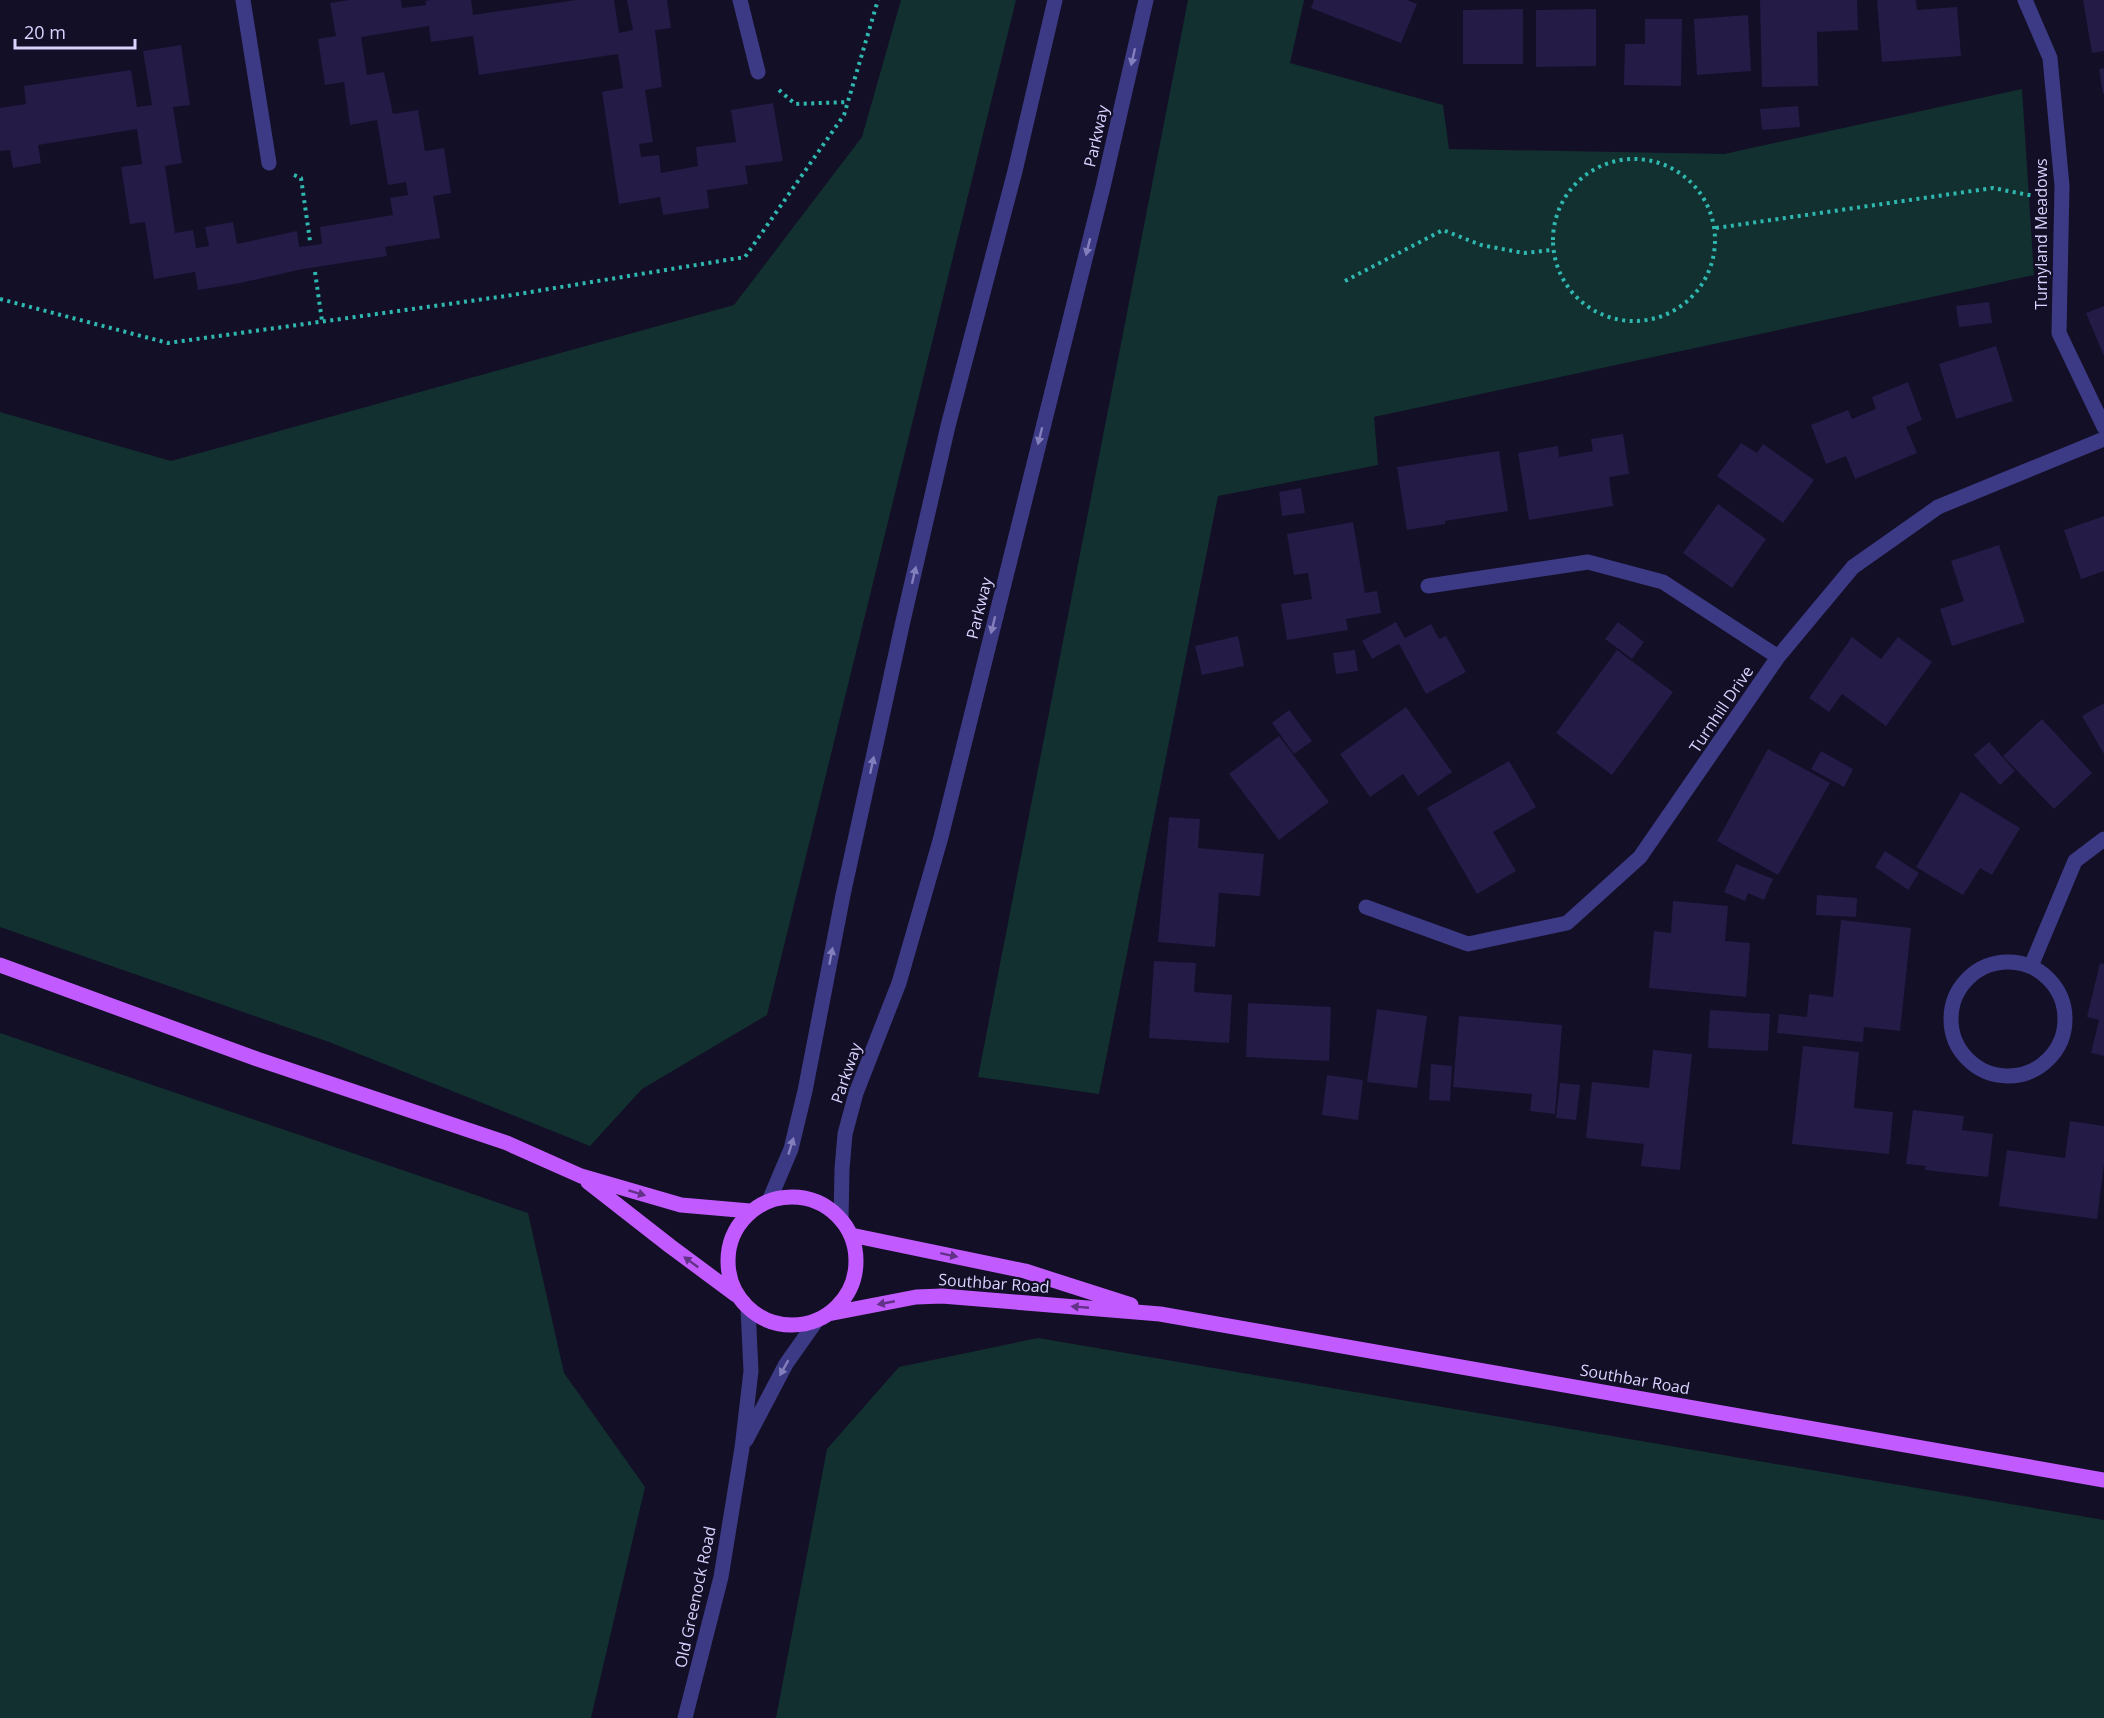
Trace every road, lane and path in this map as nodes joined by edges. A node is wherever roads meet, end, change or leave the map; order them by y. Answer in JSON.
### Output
{"nodes":[{"id":1,"x":243,"y":0,"type":"edge"},
{"id":2,"x":740,"y":0,"type":"edge"},
{"id":3,"x":878,"y":0,"type":"edge"},
{"id":4,"x":1055,"y":0,"type":"edge"},
{"id":5,"x":1146,"y":0,"type":"edge"},
{"id":6,"x":2025,"y":0,"type":"edge"},
{"id":7,"x":758,"y":72,"type":"joint"},
{"id":8,"x":848,"y":102,"type":"junction"},
{"id":9,"x":269,"y":163,"type":"joint"},
{"id":10,"x":2062,"y":202,"type":"junction"},
{"id":11,"x":1716,"y":228,"type":"junction"},
{"id":12,"x":310,"y":242,"type":"dead end"},
{"id":13,"x":1552,"y":250,"type":"junction"},
{"id":14,"x":315,"y":272,"type":"dead end"},
{"id":15,"x":1345,"y":280,"type":"dead end"},
{"id":16,"x":0,"y":299,"type":"edge"},
{"id":17,"x":322,"y":321,"type":"junction"},
{"id":18,"x":2104,"y":427,"type":"edge"},
{"id":19,"x":2104,"y":439,"type":"edge"},
{"id":20,"x":1428,"y":586,"type":"dead end"},
{"id":21,"x":1778,"y":657,"type":"junction"},
{"id":22,"x":2104,"y":839,"type":"edge"},
{"id":23,"x":1366,"y":907,"type":"dead end"},
{"id":24,"x":0,"y":965,"type":"edge"},
{"id":25,"x":2031,"y":966,"type":"junction"},
{"id":26,"x":581,"y":1176,"type":"junction"},
{"id":27,"x":769,"y":1201,"type":"junction"},
{"id":28,"x":750,"y":1211,"type":"junction"},
{"id":29,"x":841,"y":1220,"type":"junction"},
{"id":30,"x":851,"y":1235,"type":"junction"},
{"id":31,"x":738,"y":1296,"type":"junction"},
{"id":32,"x":748,"y":1309,"type":"junction"},
{"id":33,"x":1160,"y":1314,"type":"junction"},
{"id":34,"x":822,"y":1317,"type":"junction"},
{"id":35,"x":742,"y":1448,"type":"junction"},
{"id":36,"x":2104,"y":1480,"type":"edge"},
{"id":37,"x":686,"y":1718,"type":"edge"}],
"edges":[{"from":1,"to":9,"type":"street"},
{"from":2,"to":7,"type":"street"},
{"from":3,"to":8,"type":"path"},
{"from":27,"to":4,"type":"street","name":"Parkway","one_way":true},
{"from":5,"to":29,"type":"street","name":"Parkway","one_way":true},
{"from":6,"to":10,"type":"street","name":"Turnyland Meadows"},
{"from":7,"to":8,"type":"path"},
{"from":8,"to":17,"type":"path"},
{"from":9,"to":12,"type":"path"},
{"from":10,"to":11,"type":"path"},
{"from":10,"to":18,"type":"street","name":"Turnyland Meadows"},
{"from":11,"to":13,"type":"path"},
{"from":11,"to":13,"type":"path"},
{"from":13,"to":15,"type":"path"},
{"from":14,"to":17,"type":"path"},
{"from":16,"to":17,"type":"path"},
{"from":19,"to":21,"type":"street","name":"Turnhill Drive"},
{"from":20,"to":21,"type":"street"},
{"from":21,"to":23,"type":"street","name":"Turnhill Drive"},
{"from":22,"to":25,"type":"street"},
{"from":24,"to":26,"type":"main road"},
{"from":25,"to":25,"type":"street"},
{"from":26,"to":28,"type":"main road","one_way":true},
{"from":31,"to":26,"type":"main road","one_way":true},
{"from":27,"to":28,"type":"main road"},
{"from":27,"to":29,"type":"main road"},
{"from":28,"to":31,"type":"main road"},
{"from":29,"to":30,"type":"main road"},
{"from":30,"to":33,"type":"main road","name":"Southbar Road","one_way":true},
{"from":30,"to":34,"type":"main road"},
{"from":31,"to":32,"type":"main road"},
{"from":32,"to":34,"type":"main road"},
{"from":32,"to":35,"type":"street","name":"Old Greenock Road"},
{"from":33,"to":34,"type":"main road","name":"Southbar Road","one_way":true},
{"from":33,"to":36,"type":"main road","name":"Southbar Road"},
{"from":34,"to":35,"type":"street","name":"Old Greenock Road","one_way":true},
{"from":35,"to":37,"type":"street","name":"Old Greenock Road"}]}
